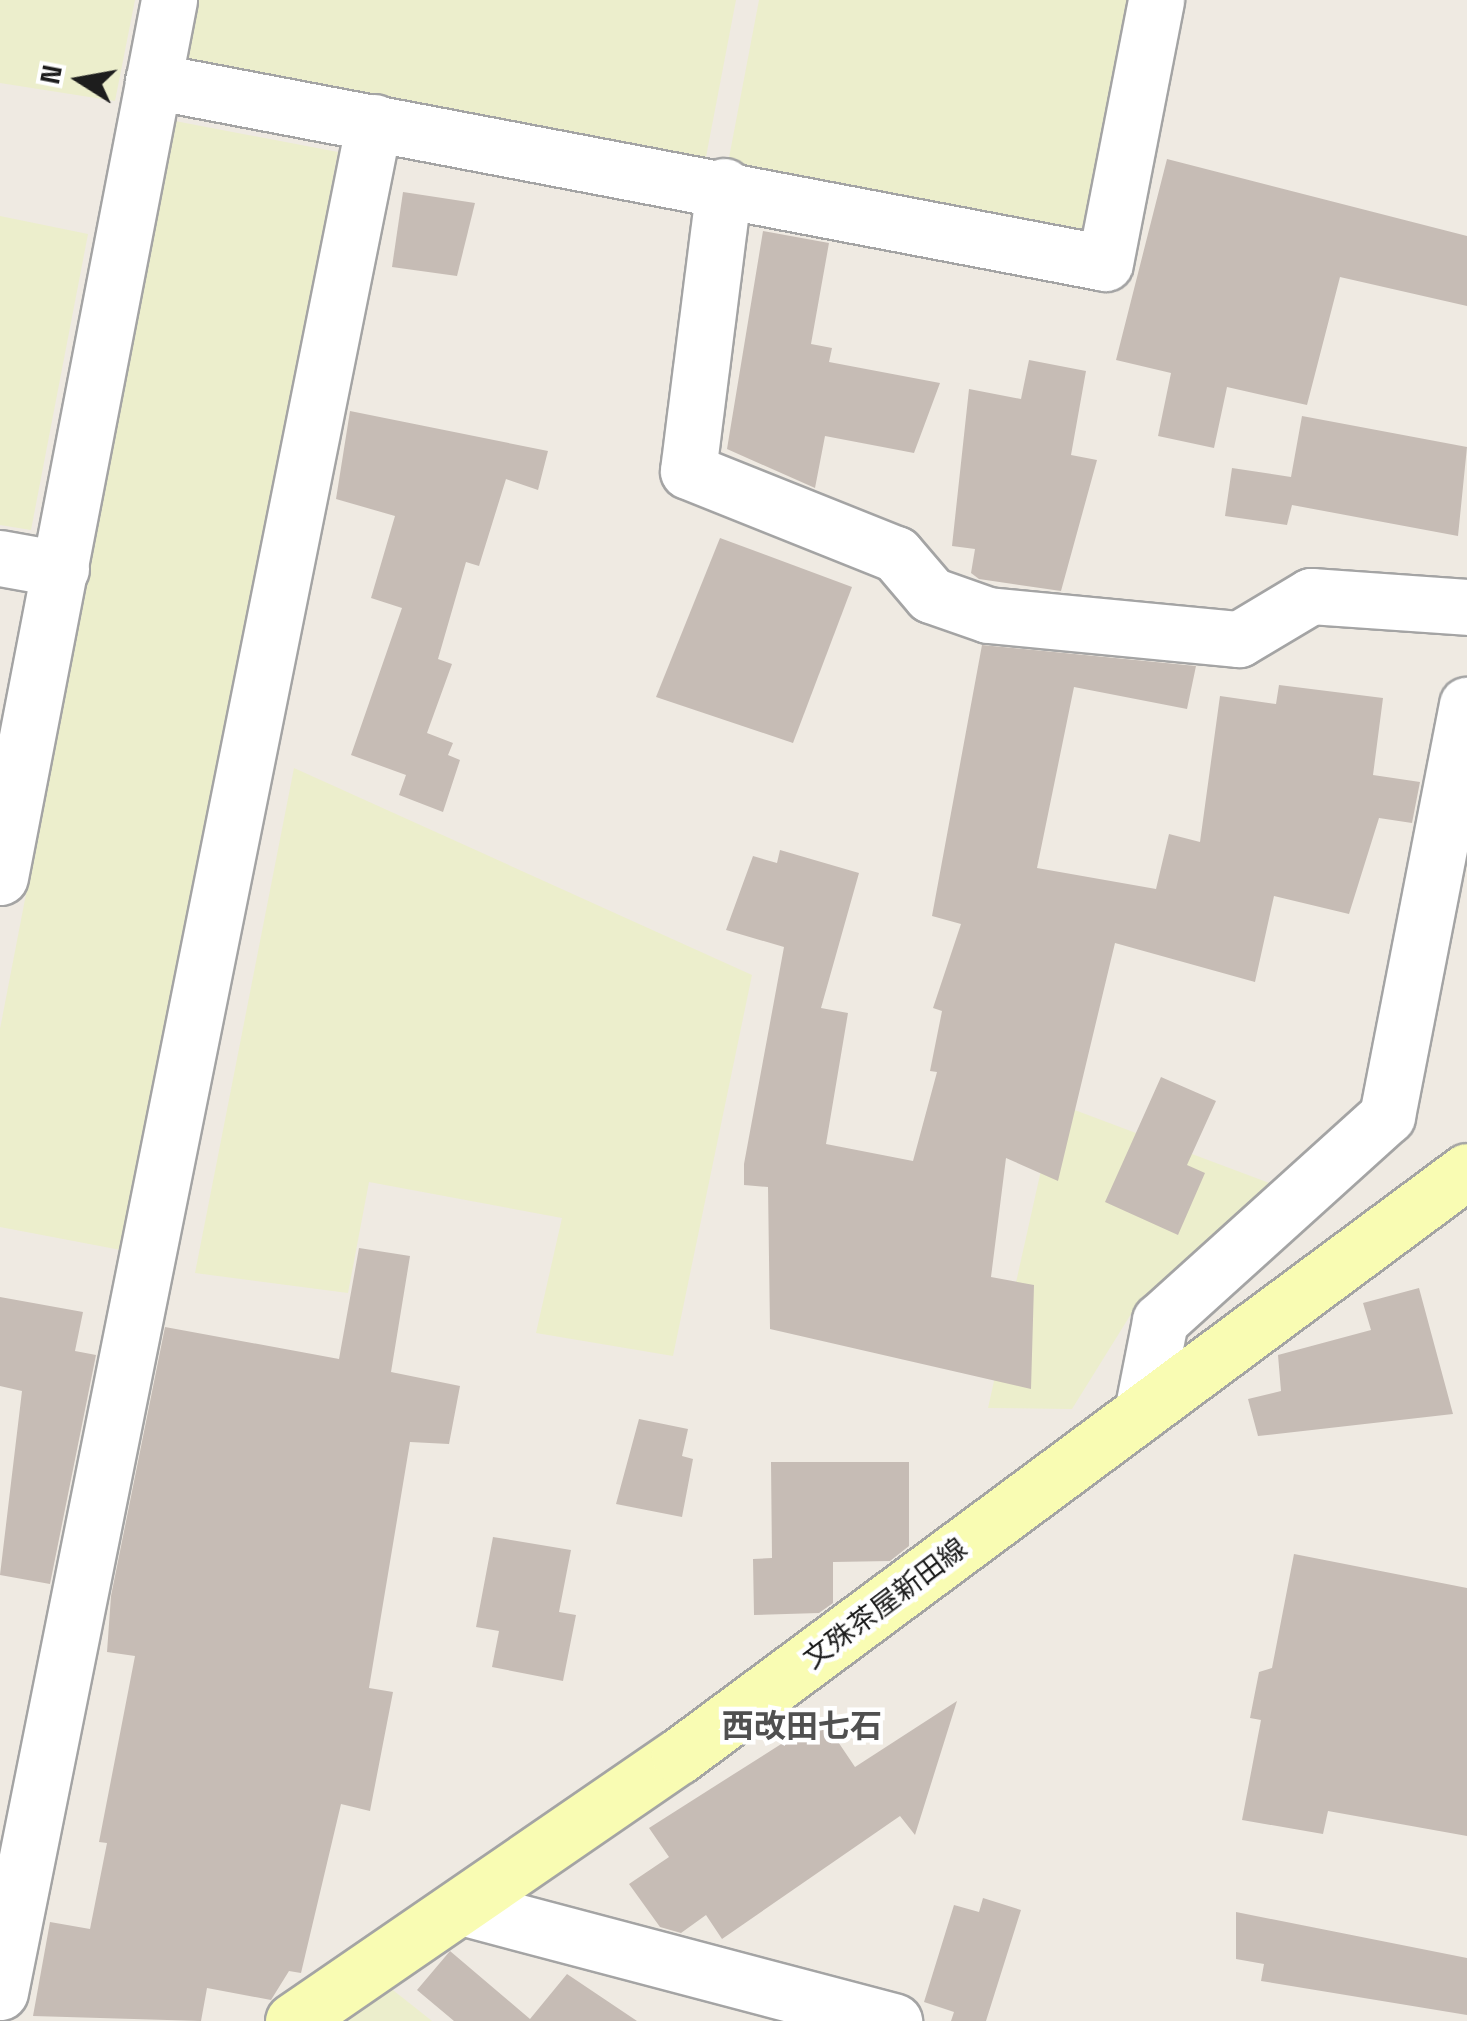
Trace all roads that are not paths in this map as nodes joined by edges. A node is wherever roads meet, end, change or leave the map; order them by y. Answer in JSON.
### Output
{"nodes":[{"id":1,"x":169,"y":0,"type":"edge"},
{"id":2,"x":1156,"y":0,"type":"edge"},
{"id":3,"x":153,"y":80,"type":"junction"},
{"id":4,"x":374,"y":122,"type":"junction"},
{"id":5,"x":724,"y":186,"type":"junction"},
{"id":6,"x":0,"y":558,"type":"edge"},
{"id":7,"x":62,"y":569,"type":"junction"},
{"id":8,"x":1467,"y":607,"type":"edge"},
{"id":9,"x":1467,"y":705,"type":"edge"},
{"id":10,"x":1,"y":864,"type":"edge"},
{"id":11,"x":1467,"y":1171,"type":"edge"},
{"id":12,"x":1142,"y":1412,"type":"junction"},
{"id":13,"x":465,"y":1908,"type":"junction"},
{"id":14,"x":0,"y":1992,"type":"edge"},
{"id":15,"x":805,"y":2007,"type":"edge"},
{"id":16,"x":293,"y":2021,"type":"edge"},
{"id":17,"x":894,"y":2021,"type":"edge"}],
"edges":[{"from":1,"to":3,"type":"street"},
{"from":2,"to":5,"type":"street"},
{"from":3,"to":4,"type":"street"},
{"from":3,"to":7,"type":"street"},
{"from":4,"to":5,"type":"street"},
{"from":4,"to":14,"type":"street"},
{"from":5,"to":8,"type":"street"},
{"from":6,"to":7,"type":"street"},
{"from":7,"to":10,"type":"street"},
{"from":9,"to":12,"type":"street"},
{"from":11,"to":12,"type":"main road","name":"文殊茶屋新田線"},
{"from":12,"to":13,"type":"main road","name":"文殊茶屋新田線"},
{"from":13,"to":15,"type":"street"},
{"from":13,"to":16,"type":"main road","name":"文殊茶屋新田線"},
{"from":15,"to":17,"type":"street"}]}
